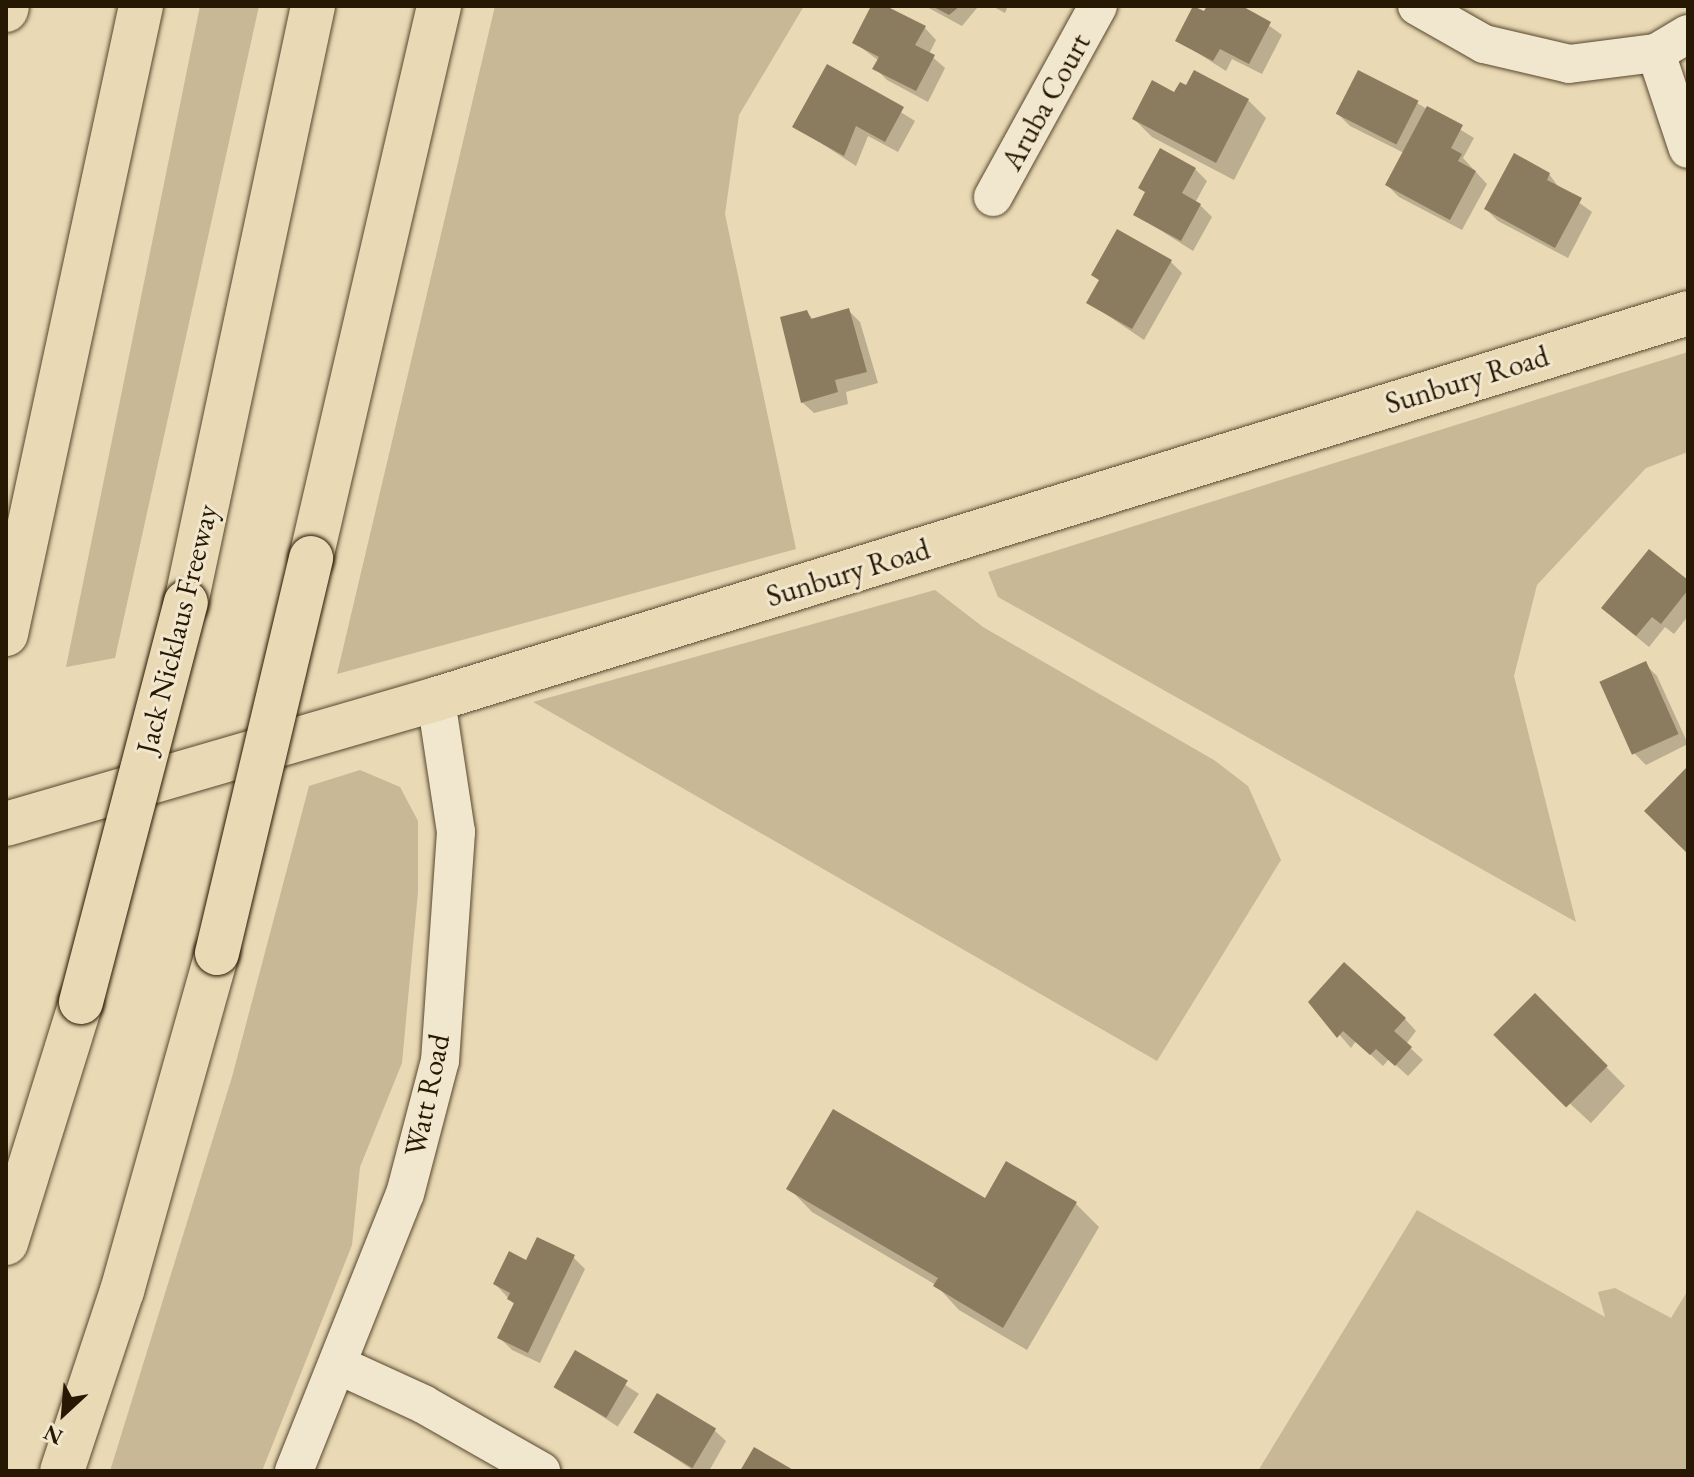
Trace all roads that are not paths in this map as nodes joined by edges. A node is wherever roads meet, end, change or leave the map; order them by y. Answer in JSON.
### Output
{"nodes":[{"id":1,"x":141,"y":6,"type":"edge"},
{"id":2,"x":313,"y":6,"type":"edge"},
{"id":3,"x":439,"y":6,"type":"edge"},
{"id":4,"x":1098,"y":6,"type":"edge"},
{"id":5,"x":1417,"y":6,"type":"edge"},
{"id":6,"x":1672,"y":43,"type":"edge"},
{"id":7,"x":1688,"y":149,"type":"edge"},
{"id":8,"x":993,"y":197,"type":"dead end"},
{"id":9,"x":1688,"y":313,"type":"edge"},
{"id":10,"x":6,"y":634,"type":"edge"},
{"id":11,"x":436,"y":699,"type":"junction"},
{"id":12,"x":6,"y":824,"type":"edge"},
{"id":13,"x":6,"y":1243,"type":"edge"},
{"id":14,"x":338,"y":1365,"type":"junction"},
{"id":15,"x":62,"y":1471,"type":"edge"},
{"id":16,"x":294,"y":1471,"type":"edge"},
{"id":17,"x":541,"y":1471,"type":"edge"}],
"edges":[{"from":1,"to":10,"type":"main road"},
{"from":2,"to":13,"type":"main road","name":"Jack Nicklaus Freeway","bridge":true},
{"from":3,"to":15,"type":"main road","bridge":true},
{"from":4,"to":8,"type":"street","name":"Aruba Court"},
{"from":5,"to":6,"type":"street"},
{"from":6,"to":7,"type":"street"},
{"from":9,"to":11,"type":"main road","name":"Sunbury Road"},
{"from":11,"to":12,"type":"main road","name":"Sunbury Road"},
{"from":11,"to":14,"type":"street","name":"Watt Road"},
{"from":14,"to":16,"type":"street","name":"Watt Road"},
{"from":14,"to":17,"type":"street"}]}
